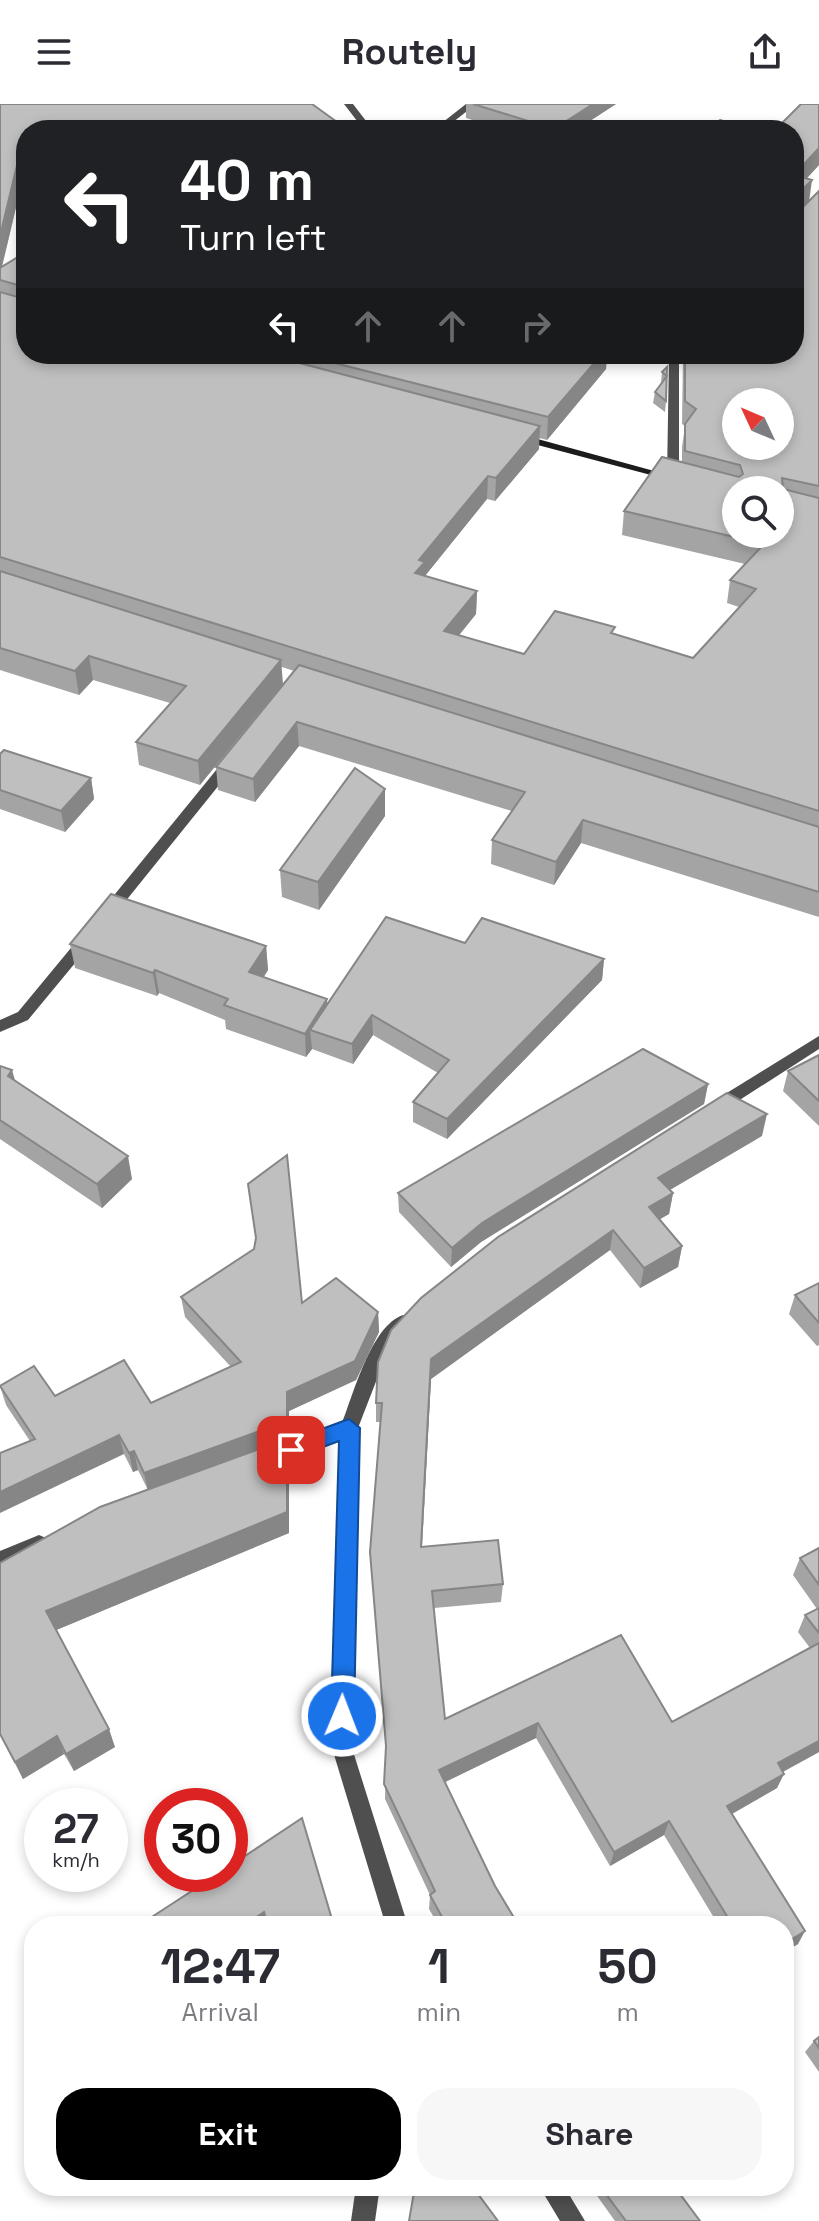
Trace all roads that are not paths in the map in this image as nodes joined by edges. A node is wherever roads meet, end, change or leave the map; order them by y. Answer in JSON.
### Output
{"nodes":[{"id":1,"x":348,"y":104,"type":"edge"},
{"id":2,"x":472,"y":104,"type":"edge"},
{"id":3,"x":361,"y":120,"type":"edge"},
{"id":4,"x":450,"y":120,"type":"edge"},
{"id":5,"x":677,"y":364,"type":"edge"},
{"id":6,"x":504,"y":433,"type":"edge"},
{"id":7,"x":673,"y":478,"type":"junction"},
{"id":8,"x":686,"y":481,"type":"edge"},
{"id":9,"x":236,"y":754,"type":"edge"},
{"id":10,"x":0,"y":1026,"type":"edge"},
{"id":11,"x":819,"y":1042,"type":"edge"},
{"id":12,"x":700,"y":1117,"type":"edge"},
{"id":13,"x":413,"y":1311,"type":"edge"},
{"id":14,"x":349,"y":1428,"type":"junction"},
{"id":15,"x":247,"y":1466,"type":"edge"},
{"id":16,"x":58,"y":1536,"type":"edge"},
{"id":17,"x":0,"y":1560,"type":"edge"},
{"id":18,"x":394,"y":1916,"type":"edge"},
{"id":19,"x":367,"y":2196,"type":"edge"},
{"id":20,"x":557,"y":2196,"type":"edge"},
{"id":21,"x":363,"y":2221,"type":"edge"},
{"id":22,"x":573,"y":2221,"type":"edge"}],
"edges":[{"from":1,"to":3,"type":"street"},
{"from":2,"to":4,"type":"street"},
{"from":5,"to":7,"type":"street"},
{"from":6,"to":7,"type":"main road"},
{"from":7,"to":8,"type":"main road"},
{"from":9,"to":10,"type":"street"},
{"from":11,"to":12,"type":"street"},
{"from":13,"to":14,"type":"street"},
{"from":14,"to":15,"type":"street"},
{"from":14,"to":18,"type":"street"},
{"from":16,"to":17,"type":"street"},
{"from":19,"to":21,"type":"street"},
{"from":20,"to":22,"type":"street"}]}
